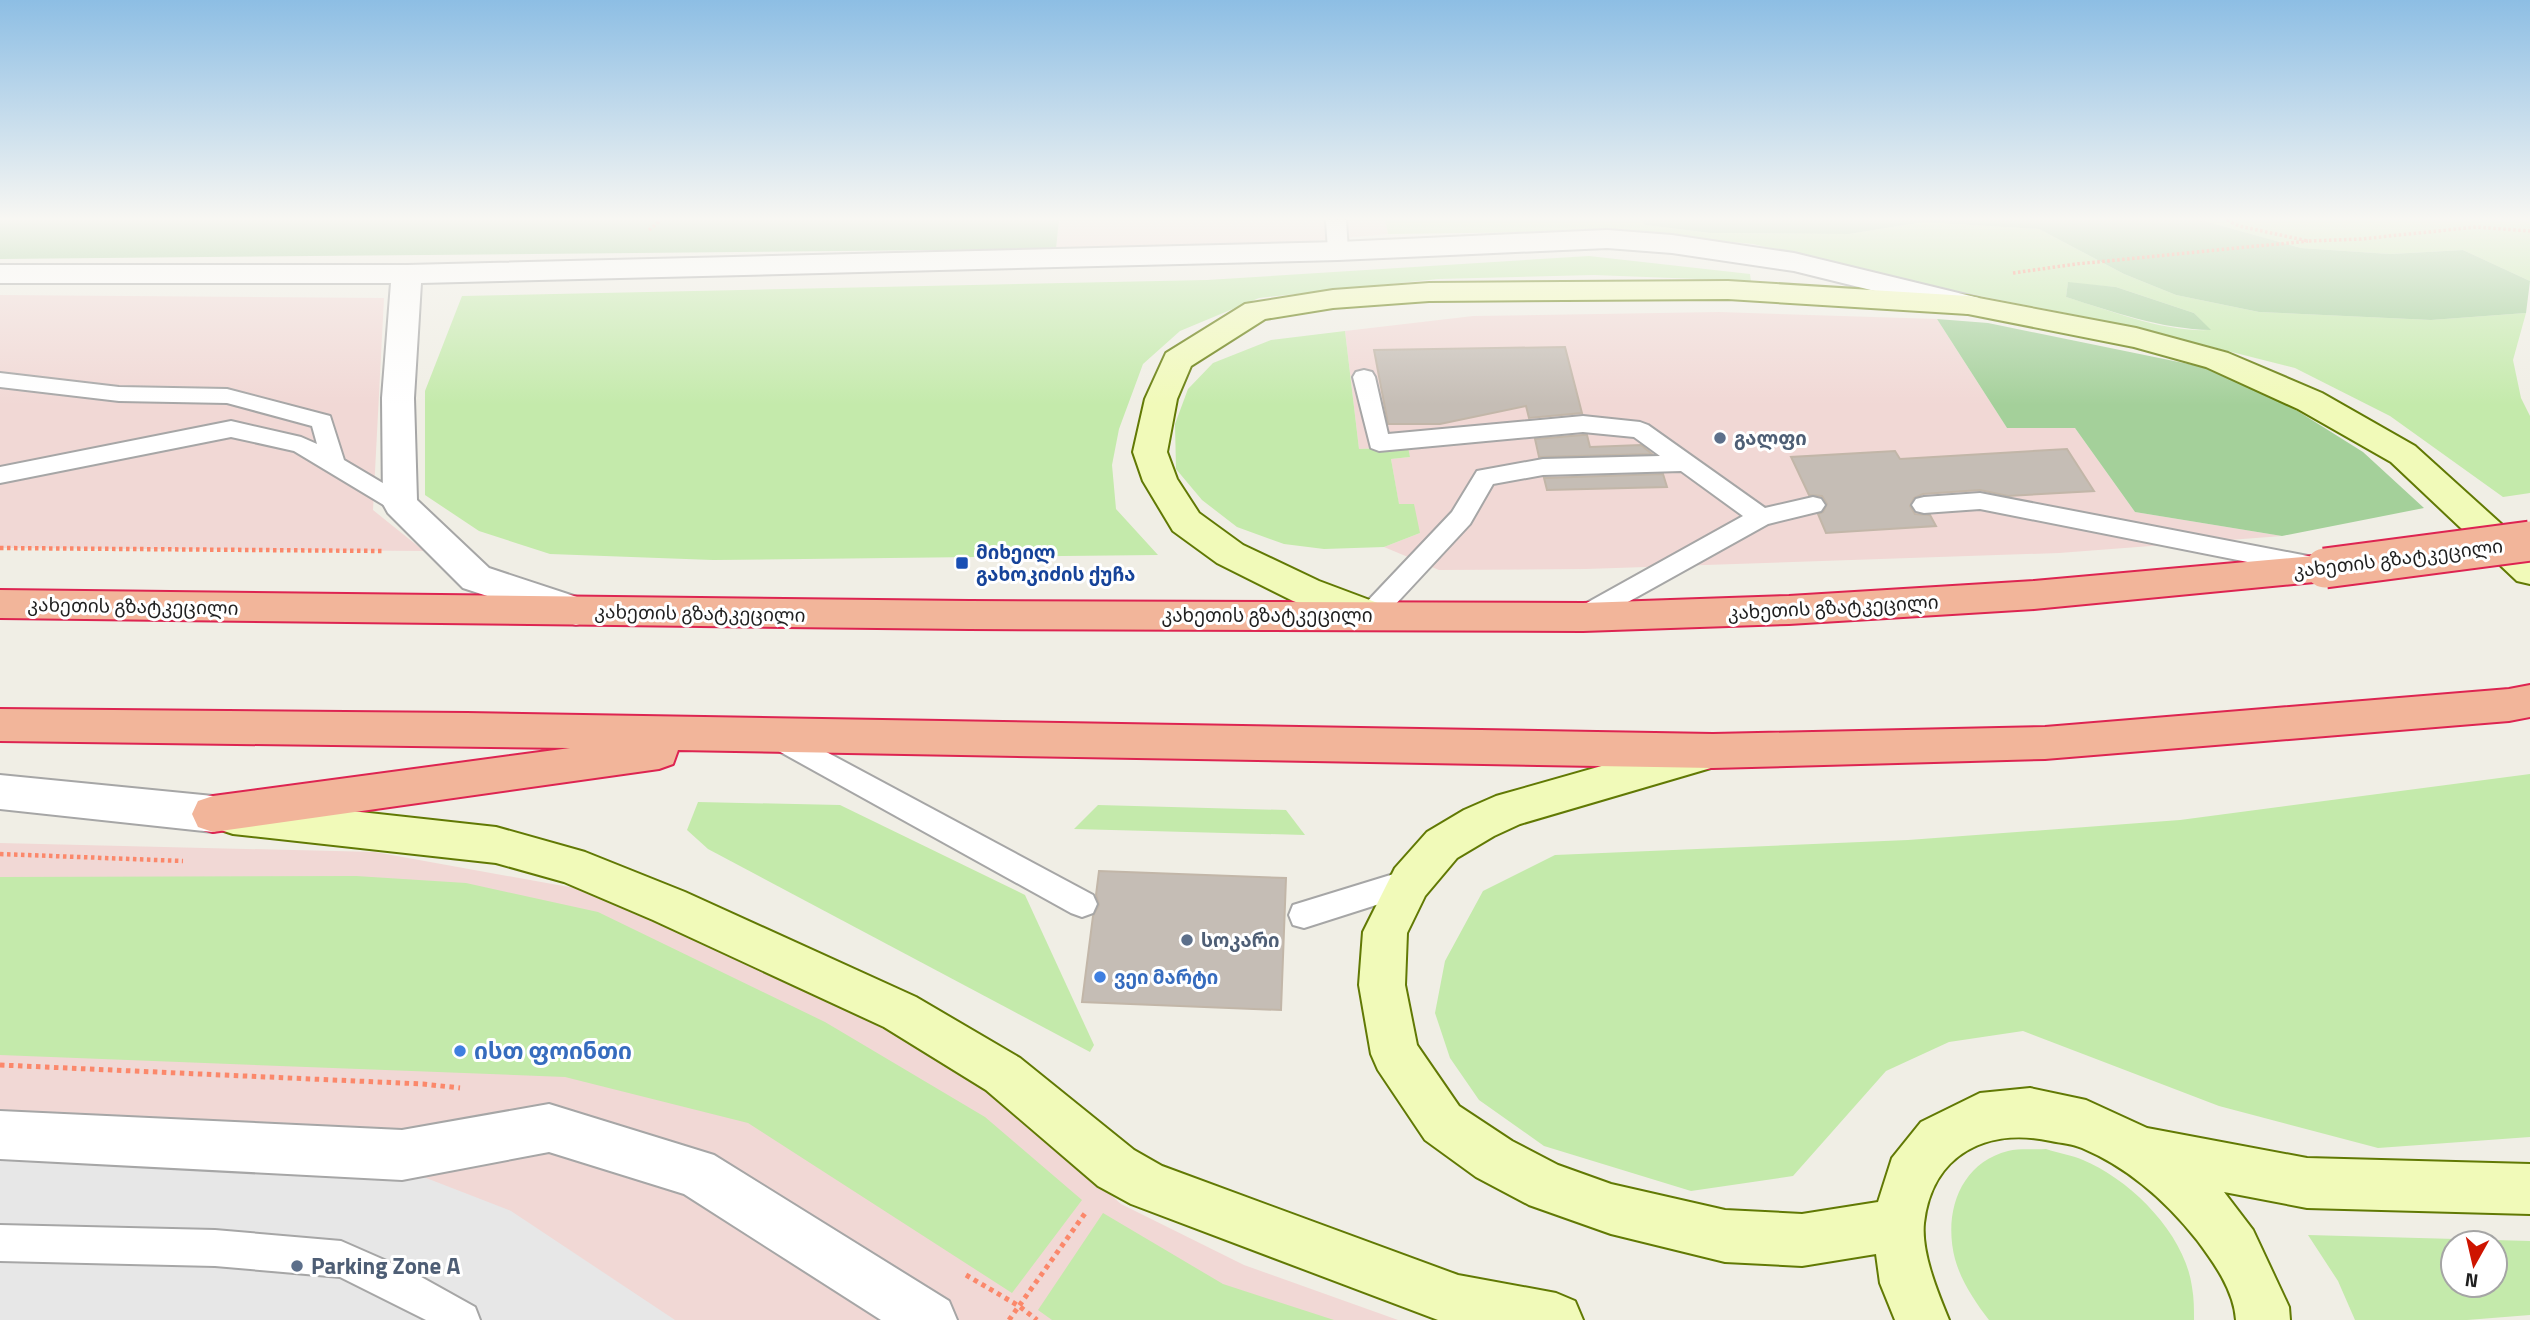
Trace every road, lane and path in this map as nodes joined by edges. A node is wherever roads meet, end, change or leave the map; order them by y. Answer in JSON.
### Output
{"nodes":[{"id":1,"x":406,"y":282,"type":"edge"},
{"id":2,"x":1873,"y":282,"type":"edge"},
{"id":3,"x":1968,"y":305,"type":"junction"},
{"id":4,"x":1364,"y":377,"type":"dead end"},
{"id":5,"x":0,"y":380,"type":"edge"},
{"id":6,"x":1475,"y":435,"type":"junction"},
{"id":7,"x":1686,"y":463,"type":"junction"},
{"id":8,"x":334,"y":465,"type":"junction"},
{"id":9,"x":0,"y":475,"type":"edge"},
{"id":10,"x":1485,"y":477,"type":"junction"},
{"id":11,"x":400,"y":504,"type":"junction"},
{"id":12,"x":1813,"y":505,"type":"dead end"},
{"id":13,"x":1924,"y":505,"type":"dead end"},
{"id":14,"x":1761,"y":517,"type":"junction"},
{"id":15,"x":2530,"y":541,"type":"edge"},
{"id":16,"x":0,"y":548,"type":"edge"},
{"id":17,"x":448,"y":552,"type":"junction"},
{"id":18,"x":2325,"y":568,"type":"junction"},
{"id":19,"x":2530,"y":571,"type":"edge"},
{"id":20,"x":0,"y":604,"type":"edge"},
{"id":21,"x":576,"y":611,"type":"junction"},
{"id":22,"x":1370,"y":615,"type":"junction"},
{"id":23,"x":1583,"y":617,"type":"junction"},
{"id":24,"x":2520,"y":703,"type":"edge"},
{"id":25,"x":0,"y":725,"type":"edge"},
{"id":26,"x":776,"y":737,"type":"junction"},
{"id":27,"x":1713,"y":751,"type":"junction"},
{"id":28,"x":5,"y":794,"type":"edge"},
{"id":29,"x":213,"y":814,"type":"junction"},
{"id":30,"x":0,"y":854,"type":"edge"},
{"id":31,"x":194,"y":862,"type":"dead end"},
{"id":32,"x":1410,"y":882,"type":"junction"},
{"id":33,"x":1082,"y":904,"type":"dead end"},
{"id":34,"x":1304,"y":915,"type":"dead end"},
{"id":35,"x":0,"y":1135,"type":"edge"},
{"id":36,"x":2142,"y":1152,"type":"junction"},
{"id":37,"x":2530,"y":1188,"type":"edge"},
{"id":38,"x":1085,"y":1212,"type":"dead end"},
{"id":39,"x":1898,"y":1225,"type":"junction"},
{"id":40,"x":0,"y":1242,"type":"edge"},
{"id":41,"x":463,"y":1320,"type":"edge"},
{"id":42,"x":930,"y":1320,"type":"edge"},
{"id":43,"x":1009,"y":1320,"type":"edge"},
{"id":44,"x":1556,"y":1320,"type":"edge"},
{"id":45,"x":1922,"y":1320,"type":"edge"},
{"id":46,"x":2263,"y":1320,"type":"edge"}],
"edges":[{"from":1,"to":11,"type":"street"},
{"from":2,"to":3,"type":"street"},
{"from":3,"to":19,"type":"main road"},
{"from":3,"to":22,"type":"main road"},
{"from":4,"to":6,"type":"lane"},
{"from":5,"to":8,"type":"lane"},
{"from":6,"to":7,"type":"lane"},
{"from":6,"to":10,"type":"lane"},
{"from":7,"to":10,"type":"lane"},
{"from":7,"to":14,"type":"lane"},
{"from":8,"to":9,"type":"lane"},
{"from":8,"to":11,"type":"lane"},
{"from":10,"to":22,"type":"lane"},
{"from":11,"to":17,"type":"street"},
{"from":12,"to":14,"type":"lane"},
{"from":13,"to":18,"type":"lane"},
{"from":14,"to":23,"type":"lane"},
{"from":15,"to":18,"type":"highway","name":"კახეთის გზატკეცილი","bridge":true},
{"from":16,"to":17,"type":"path"},
{"from":17,"to":21,"type":"street"},
{"from":18,"to":23,"type":"highway","name":"კახეთის გზატკეცილი"},
{"from":20,"to":21,"type":"highway","name":"კახეთის გზატკეცილი"},
{"from":21,"to":22,"type":"highway","name":"კახეთის გზატკეცილი"},
{"from":22,"to":23,"type":"highway","name":"კახეთის გზატკეცილი"},
{"from":24,"to":27,"type":"highway"},
{"from":25,"to":26,"type":"highway"},
{"from":26,"to":27,"type":"highway"},
{"from":26,"to":29,"type":"highway"},
{"from":26,"to":33,"type":"lane"},
{"from":27,"to":32,"type":"main road"},
{"from":28,"to":29,"type":"street"},
{"from":29,"to":44,"type":"main road"},
{"from":30,"to":31,"type":"path"},
{"from":32,"to":34,"type":"lane"},
{"from":32,"to":39,"type":"main road"},
{"from":35,"to":42,"type":"street"},
{"from":36,"to":37,"type":"main road"},
{"from":36,"to":39,"type":"main road"},
{"from":36,"to":46,"type":"main road"},
{"from":38,"to":43,"type":"path"},
{"from":39,"to":45,"type":"main road"},
{"from":40,"to":41,"type":"lane"}]}
